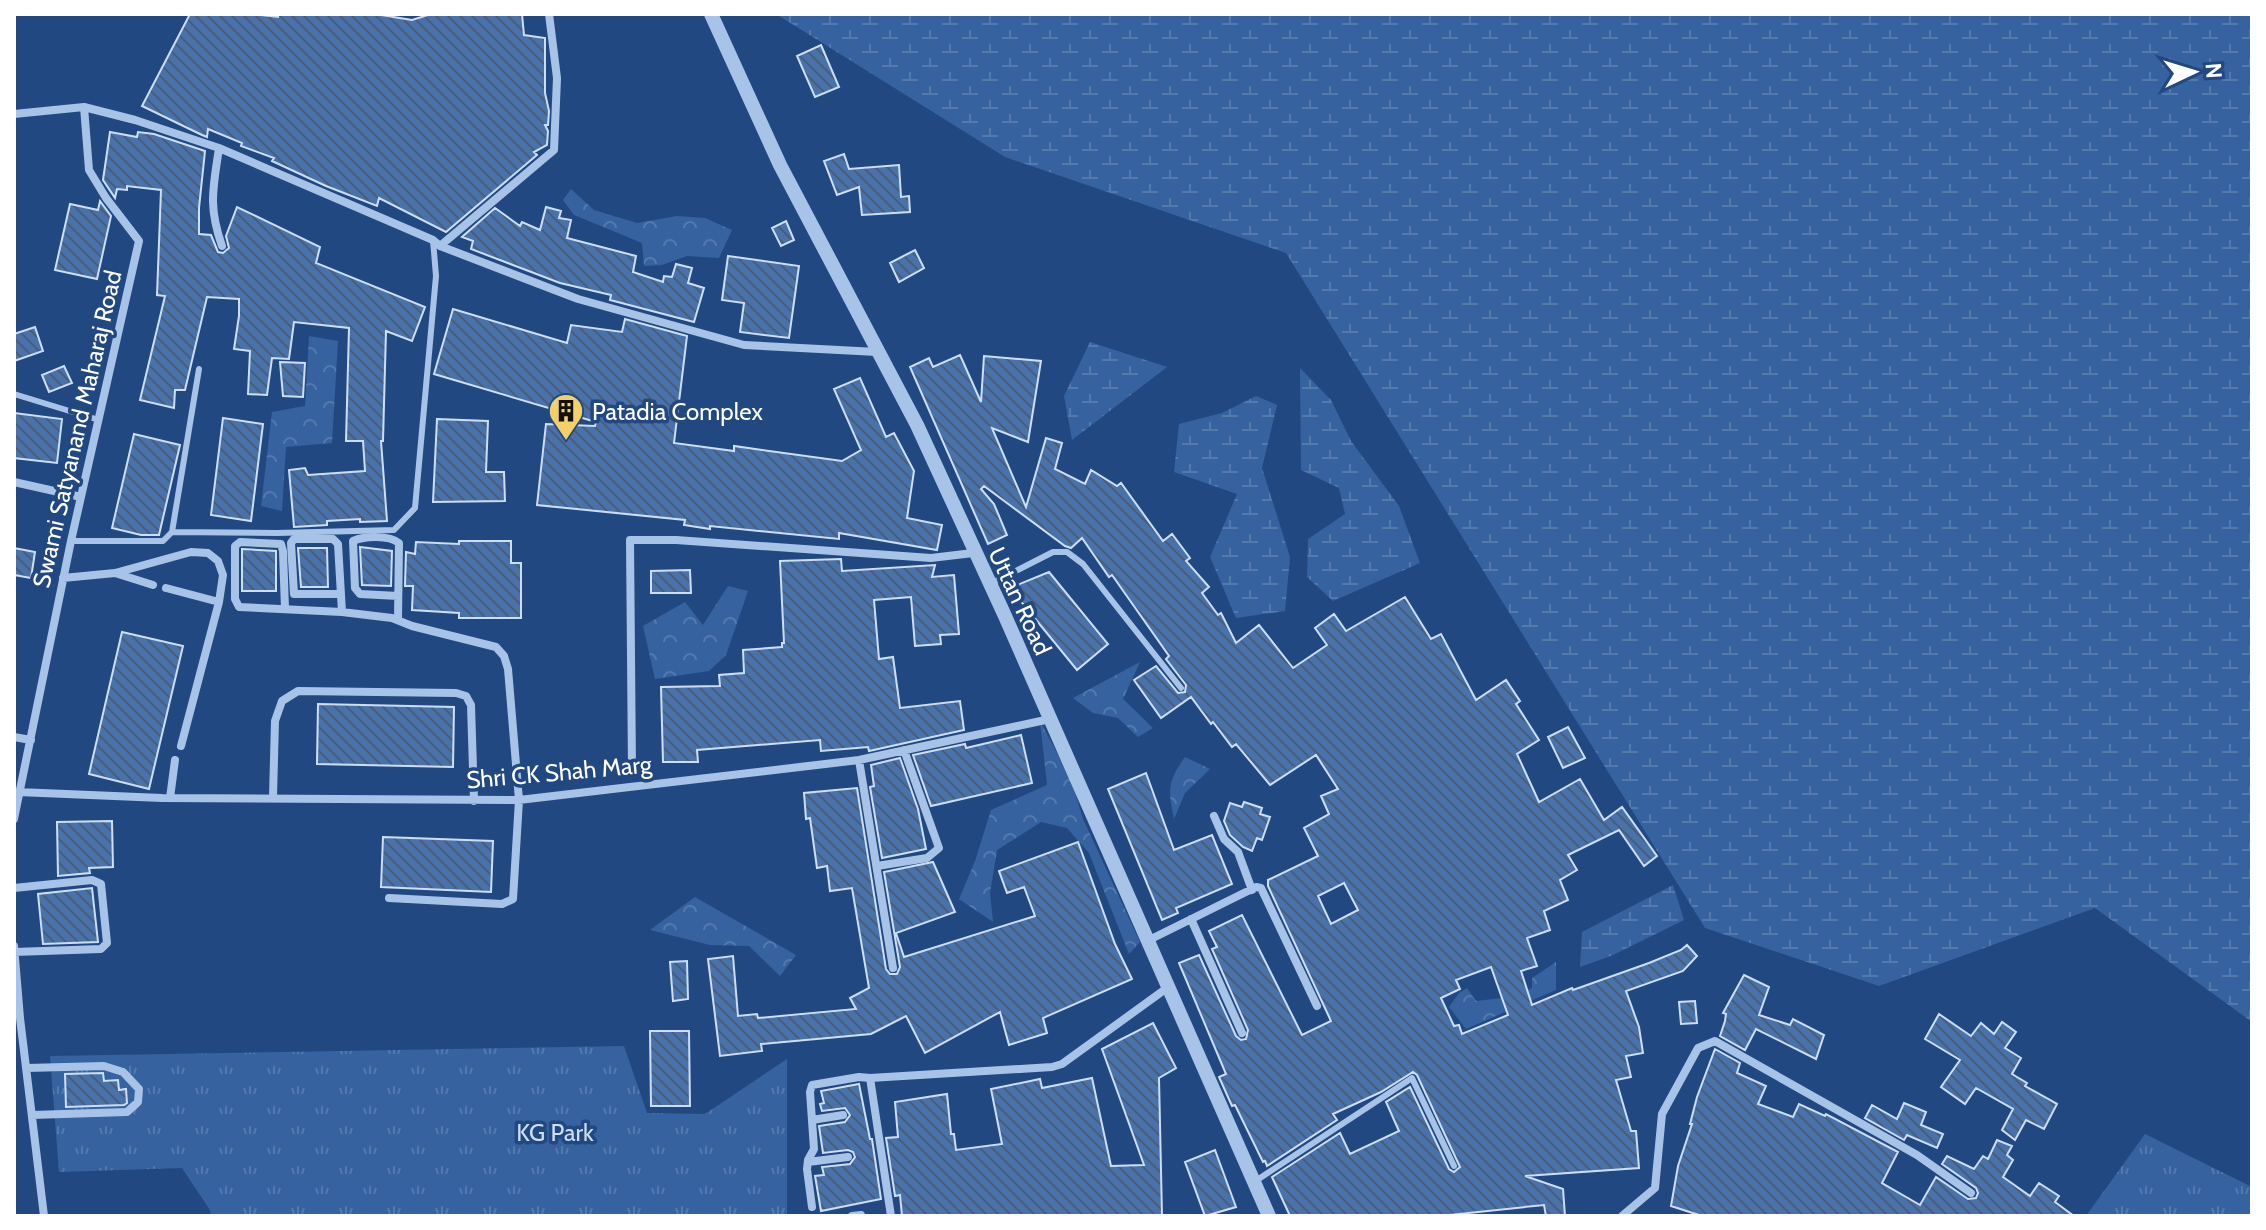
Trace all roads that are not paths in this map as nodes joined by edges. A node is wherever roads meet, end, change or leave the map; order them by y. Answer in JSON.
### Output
{"nodes":[{"id":1,"x":549,"y":14,"type":"edge"},
{"id":2,"x":711,"y":14,"type":"edge"},
{"id":3,"x":84,"y":107,"type":"junction"},
{"id":4,"x":14,"y":114,"type":"edge"},
{"id":5,"x":219,"y":148,"type":"junction"},
{"id":6,"x":436,"y":243,"type":"junction"},
{"id":7,"x":222,"y":246,"type":"dead end"},
{"id":8,"x":877,"y":352,"type":"junction"},
{"id":9,"x":199,"y":369,"type":"dead end"},
{"id":10,"x":14,"y":394,"type":"edge"},
{"id":11,"x":99,"y":420,"type":"junction"},
{"id":12,"x":14,"y":482,"type":"edge"},
{"id":13,"x":81,"y":497,"type":"junction"},
{"id":14,"x":172,"y":532,"type":"junction"},
{"id":15,"x":71,"y":541,"type":"junction"},
{"id":16,"x":973,"y":553,"type":"junction"},
{"id":17,"x":115,"y":573,"type":"junction"},
{"id":18,"x":63,"y":578,"type":"junction"},
{"id":19,"x":989,"y":584,"type":"junction"},
{"id":20,"x":153,"y":585,"type":"dead end"},
{"id":21,"x":166,"y":588,"type":"dead end"},
{"id":22,"x":341,"y":594,"type":"junction"},
{"id":23,"x":398,"y":596,"type":"junction"},
{"id":24,"x":219,"y":602,"type":"junction"},
{"id":25,"x":285,"y":609,"type":"junction"},
{"id":26,"x":342,"y":612,"type":"junction"},
{"id":27,"x":398,"y":620,"type":"junction"},
{"id":28,"x":1181,"y":688,"type":"dead end"},
{"id":29,"x":1050,"y":719,"type":"junction"},
{"id":30,"x":14,"y":737,"type":"edge"},
{"id":31,"x":31,"y":740,"type":"junction"},
{"id":32,"x":181,"y":746,"type":"dead end"},
{"id":33,"x":904,"y":750,"type":"junction"},
{"id":34,"x":175,"y":760,"type":"dead end"},
{"id":35,"x":859,"y":760,"type":"junction"},
{"id":36,"x":632,"y":771,"type":"dead end"},
{"id":37,"x":18,"y":792,"type":"junction"},
{"id":38,"x":273,"y":797,"type":"junction"},
{"id":39,"x":170,"y":798,"type":"junction"},
{"id":40,"x":519,"y":800,"type":"junction"},
{"id":41,"x":474,"y":801,"type":"junction"},
{"id":42,"x":1214,"y":816,"type":"dead end"},
{"id":43,"x":14,"y":819,"type":"edge"},
{"id":44,"x":877,"y":866,"type":"junction"},
{"id":45,"x":14,"y":888,"type":"edge"},
{"id":46,"x":1252,"y":890,"type":"junction"},
{"id":47,"x":389,"y":898,"type":"dead end"},
{"id":48,"x":1191,"y":919,"type":"junction"},
{"id":49,"x":1147,"y":942,"type":"junction"},
{"id":50,"x":14,"y":950,"type":"edge"},
{"id":51,"x":893,"y":968,"type":"dead end"},
{"id":52,"x":1167,"y":988,"type":"junction"},
{"id":53,"x":1317,"y":1006,"type":"dead end"},
{"id":54,"x":17,"y":1018,"type":"edge"},
{"id":55,"x":1242,"y":1033,"type":"dead end"},
{"id":56,"x":26,"y":1068,"type":"junction"},
{"id":57,"x":870,"y":1078,"type":"junction"},
{"id":58,"x":32,"y":1115,"type":"junction"},
{"id":59,"x":843,"y":1115,"type":"dead end"},
{"id":60,"x":812,"y":1120,"type":"junction"},
{"id":61,"x":848,"y":1157,"type":"dead end"},
{"id":62,"x":808,"y":1162,"type":"junction"},
{"id":63,"x":1454,"y":1166,"type":"dead end"},
{"id":64,"x":1254,"y":1182,"type":"junction"},
{"id":65,"x":1971,"y":1193,"type":"dead end"},
{"id":66,"x":812,"y":1207,"type":"dead end"},
{"id":67,"x":44,"y":1216,"type":"edge"},
{"id":68,"x":891,"y":1216,"type":"edge"},
{"id":69,"x":1269,"y":1216,"type":"edge"},
{"id":70,"x":1622,"y":1216,"type":"edge"}],
"edges":[{"from":1,"to":6,"type":"street"},
{"from":2,"to":8,"type":"street","name":"Uttan Road"},
{"from":3,"to":4,"type":"street"},
{"from":3,"to":5,"type":"street"},
{"from":3,"to":11,"type":"street","name":"Swami Satyanand Maharaj Road"},
{"from":5,"to":6,"type":"street"},
{"from":5,"to":7,"type":"street"},
{"from":6,"to":8,"type":"street"},
{"from":6,"to":14,"type":"lane"},
{"from":8,"to":16,"type":"street","name":"Uttan Road"},
{"from":9,"to":14,"type":"lane"},
{"from":10,"to":11,"type":"lane"},
{"from":11,"to":13,"type":"street","name":"Swami Satyanand Maharaj Road"},
{"from":12,"to":13,"type":"street"},
{"from":13,"to":15,"type":"street","name":"Swami Satyanand Maharaj Road"},
{"from":14,"to":15,"type":"lane"},
{"from":15,"to":18,"type":"street","name":"Swami Satyanand Maharaj Road"},
{"from":16,"to":19,"type":"street","name":"Uttan Road"},
{"from":16,"to":36,"type":"street"},
{"from":17,"to":18,"type":"street"},
{"from":17,"to":20,"type":"street"},
{"from":17,"to":24,"type":"street"},
{"from":18,"to":31,"type":"street","name":"Swami Satyanand Maharaj Road"},
{"from":19,"to":28,"type":"lane"},
{"from":19,"to":29,"type":"street","name":"Uttan Road"},
{"from":21,"to":24,"type":"street"},
{"from":22,"to":22,"type":"street"},
{"from":22,"to":26,"type":"street"},
{"from":23,"to":23,"type":"street"},
{"from":23,"to":27,"type":"street"},
{"from":24,"to":32,"type":"street"},
{"from":25,"to":25,"type":"street"},
{"from":25,"to":26,"type":"street"},
{"from":26,"to":27,"type":"street"},
{"from":27,"to":40,"type":"street"},
{"from":29,"to":33,"type":"street","name":"Shri CK Shah Marg"},
{"from":29,"to":49,"type":"street","name":"Uttan Road"},
{"from":30,"to":31,"type":"street"},
{"from":31,"to":37,"type":"street","name":"Swami Satyanand Maharaj Road"},
{"from":33,"to":35,"type":"street","name":"Shri CK Shah Marg"},
{"from":33,"to":44,"type":"street"},
{"from":34,"to":39,"type":"street"},
{"from":35,"to":40,"type":"street","name":"Shri CK Shah Marg"},
{"from":35,"to":44,"type":"street"},
{"from":37,"to":39,"type":"street","name":"Shri CK Shah Marg"},
{"from":37,"to":43,"type":"street","name":"Swami Satyanand Maharaj Road"},
{"from":38,"to":39,"type":"street","name":"Shri CK Shah Marg"},
{"from":38,"to":41,"type":"street","name":"Shri CK Shah Marg"},
{"from":38,"to":41,"type":"street"},
{"from":40,"to":41,"type":"street","name":"Shri CK Shah Marg"},
{"from":40,"to":47,"type":"street"},
{"from":42,"to":46,"type":"street"},
{"from":44,"to":51,"type":"street"},
{"from":45,"to":50,"type":"street"},
{"from":46,"to":48,"type":"street"},
{"from":46,"to":53,"type":"street"},
{"from":48,"to":49,"type":"street"},
{"from":48,"to":55,"type":"street"},
{"from":49,"to":52,"type":"street","name":"Uttan Road"},
{"from":50,"to":54,"type":"street"},
{"from":52,"to":57,"type":"street"},
{"from":52,"to":64,"type":"street","name":"Uttan Road"},
{"from":54,"to":56,"type":"street"},
{"from":56,"to":58,"type":"street"},
{"from":56,"to":58,"type":"street"},
{"from":57,"to":60,"type":"street"},
{"from":57,"to":68,"type":"street"},
{"from":58,"to":67,"type":"street"},
{"from":59,"to":60,"type":"street"},
{"from":60,"to":62,"type":"street"},
{"from":61,"to":62,"type":"street"},
{"from":62,"to":66,"type":"street"},
{"from":63,"to":64,"type":"lane"},
{"from":64,"to":69,"type":"street","name":"Uttan Road"},
{"from":65,"to":70,"type":"street"}]}
